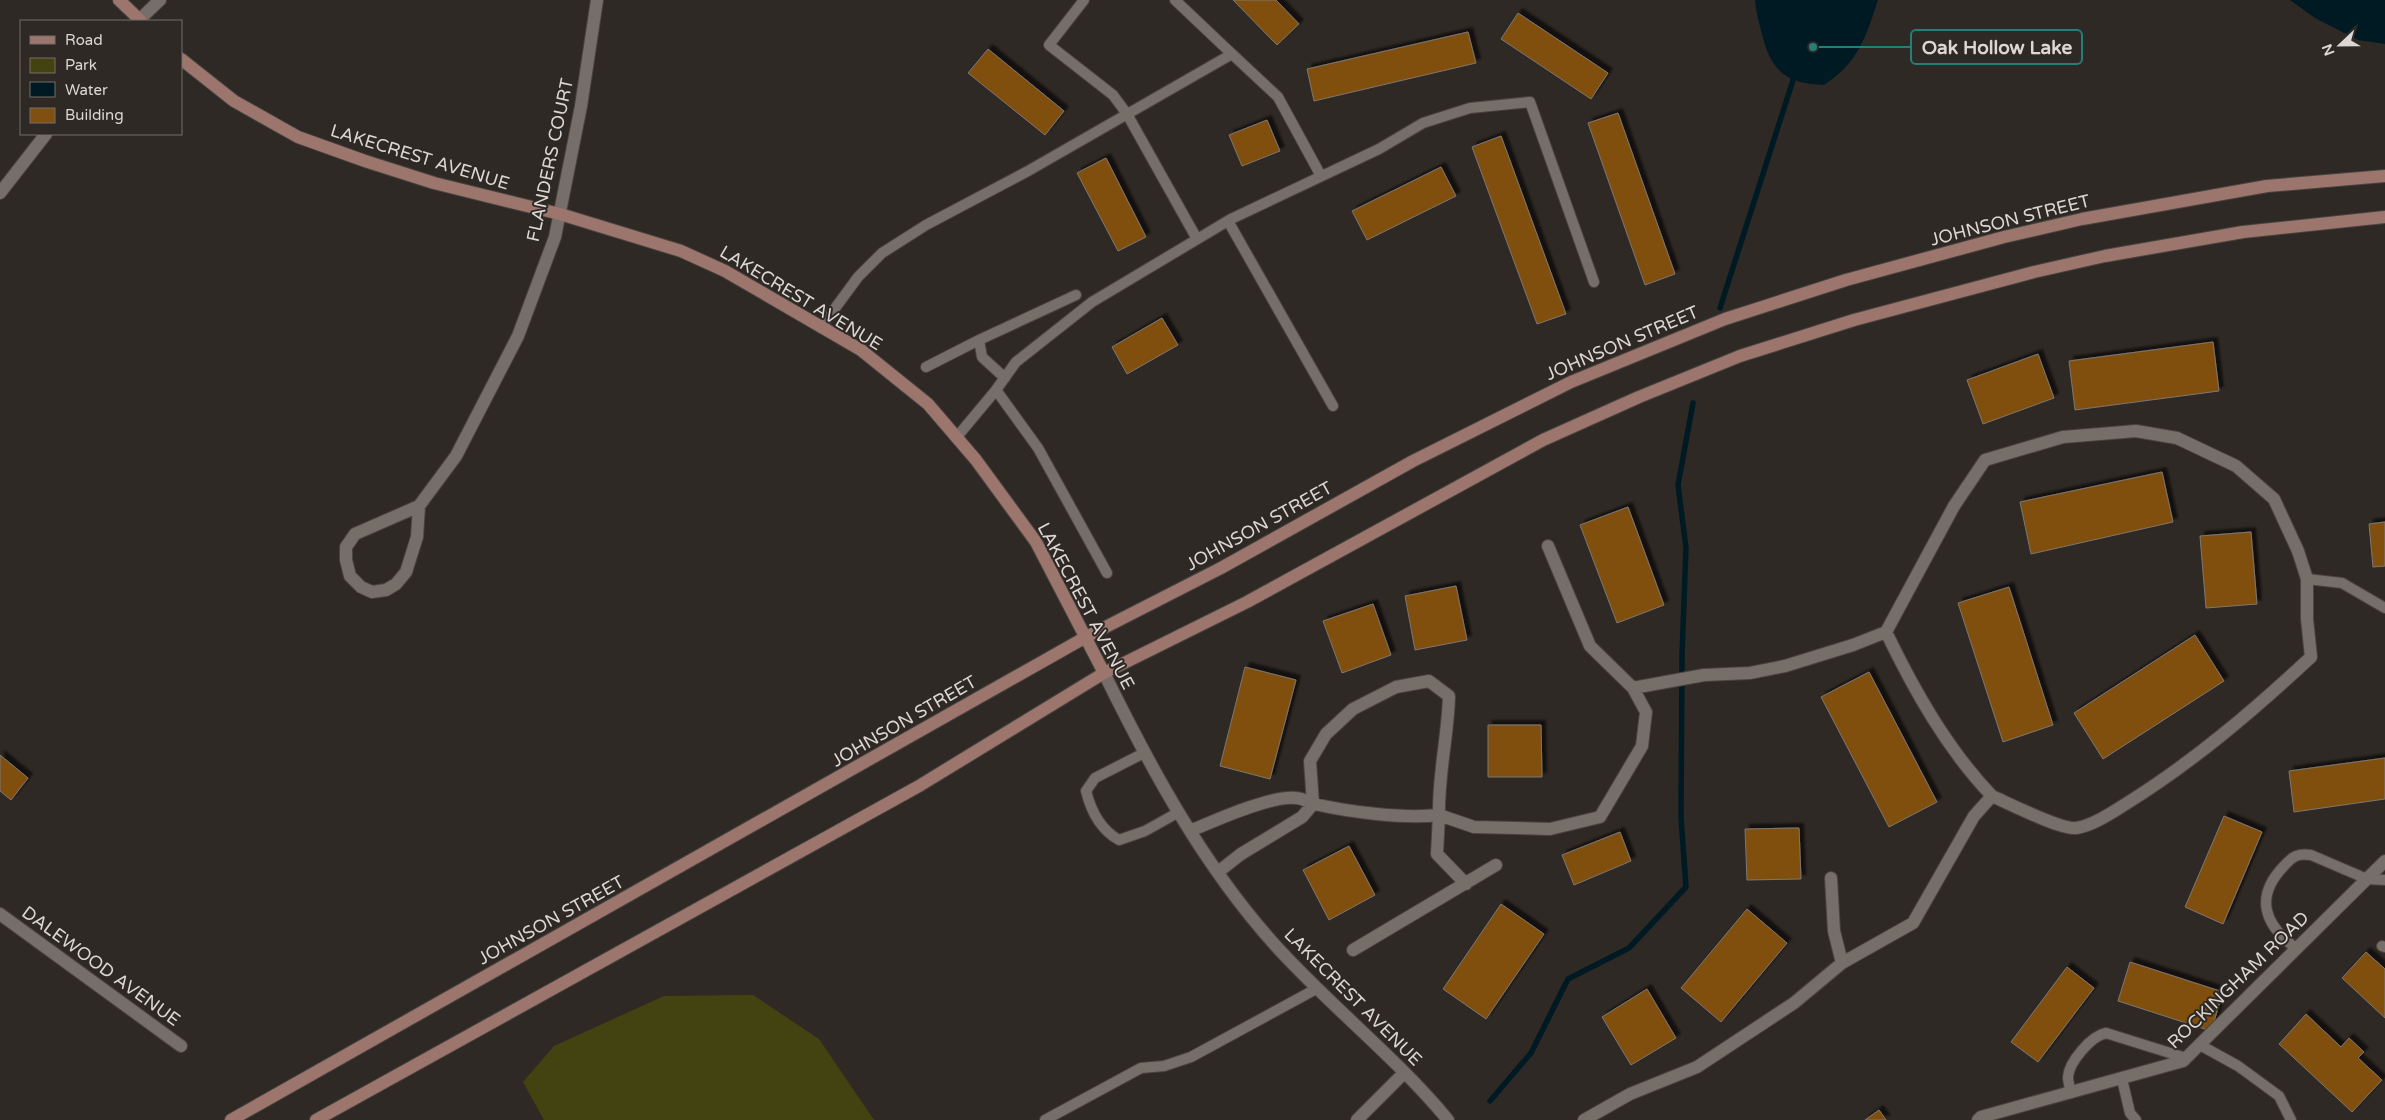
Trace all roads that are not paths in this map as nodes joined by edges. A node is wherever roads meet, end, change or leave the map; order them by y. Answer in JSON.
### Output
{"nodes":[{"id":1,"x":119,"y":0,"type":"edge"},
{"id":2,"x":160,"y":0,"type":"edge"},
{"id":3,"x":597,"y":0,"type":"edge"},
{"id":4,"x":1084,"y":0,"type":"edge"},
{"id":5,"x":1175,"y":0,"type":"edge"},
{"id":6,"x":138,"y":20,"type":"edge"},
{"id":7,"x":140,"y":20,"type":"edge"},
{"id":8,"x":1232,"y":54,"type":"junction"},
{"id":9,"x":182,"y":60,"type":"edge"},
{"id":10,"x":1127,"y":114,"type":"junction"},
{"id":11,"x":45,"y":135,"type":"edge"},
{"id":12,"x":1321,"y":176,"type":"junction"},
{"id":13,"x":2385,"y":176,"type":"edge"},
{"id":14,"x":0,"y":193,"type":"edge"},
{"id":15,"x":560,"y":214,"type":"junction"},
{"id":16,"x":2385,"y":217,"type":"edge"},
{"id":17,"x":1228,"y":221,"type":"junction"},
{"id":18,"x":1197,"y":239,"type":"junction"},
{"id":19,"x":1594,"y":282,"type":"dead end"},
{"id":20,"x":1076,"y":295,"type":"dead end"},
{"id":21,"x":822,"y":326,"type":"junction"},
{"id":22,"x":979,"y":340,"type":"junction"},
{"id":23,"x":926,"y":367,"type":"dead end"},
{"id":24,"x":1004,"y":378,"type":"junction"},
{"id":25,"x":996,"y":390,"type":"junction"},
{"id":26,"x":1333,"y":406,"type":"dead end"},
{"id":27,"x":956,"y":438,"type":"junction"},
{"id":28,"x":420,"y":506,"type":"junction"},
{"id":29,"x":1548,"y":546,"type":"dead end"},
{"id":30,"x":1107,"y":573,"type":"dead end"},
{"id":31,"x":2307,"y":579,"type":"junction"},
{"id":32,"x":2385,"y":608,"type":"edge"},
{"id":33,"x":1886,"y":632,"type":"junction"},
{"id":34,"x":1086,"y":637,"type":"junction"},
{"id":35,"x":1104,"y":673,"type":"junction"},
{"id":36,"x":1633,"y":688,"type":"junction"},
{"id":37,"x":1144,"y":753,"type":"junction"},
{"id":38,"x":1992,"y":796,"type":"junction"},
{"id":39,"x":1313,"y":804,"type":"junction"},
{"id":40,"x":1179,"y":812,"type":"junction"},
{"id":41,"x":1439,"y":815,"type":"junction"},
{"id":42,"x":1190,"y":831,"type":"junction"},
{"id":43,"x":2385,"y":861,"type":"edge"},
{"id":44,"x":1496,"y":865,"type":"dead end"},
{"id":45,"x":1218,"y":872,"type":"junction"},
{"id":46,"x":1831,"y":878,"type":"dead end"},
{"id":47,"x":2367,"y":879,"type":"junction"},
{"id":48,"x":2385,"y":880,"type":"edge"},
{"id":49,"x":1466,"y":884,"type":"junction"},
{"id":50,"x":0,"y":914,"type":"edge"},
{"id":51,"x":2298,"y":949,"type":"junction"},
{"id":52,"x":1352,"y":950,"type":"dead end"},
{"id":53,"x":1842,"y":963,"type":"junction"},
{"id":54,"x":1316,"y":989,"type":"junction"},
{"id":55,"x":2200,"y":1045,"type":"junction"},
{"id":56,"x":181,"y":1046,"type":"dead end"},
{"id":57,"x":2186,"y":1058,"type":"junction"},
{"id":58,"x":1404,"y":1073,"type":"junction"},
{"id":59,"x":2122,"y":1078,"type":"junction"},
{"id":60,"x":2071,"y":1093,"type":"junction"},
{"id":61,"x":231,"y":1120,"type":"edge"},
{"id":62,"x":316,"y":1120,"type":"edge"},
{"id":63,"x":1044,"y":1120,"type":"edge"},
{"id":64,"x":1357,"y":1120,"type":"edge"},
{"id":65,"x":1448,"y":1120,"type":"edge"},
{"id":66,"x":1584,"y":1120,"type":"edge"},
{"id":67,"x":1978,"y":1120,"type":"edge"},
{"id":68,"x":2136,"y":1120,"type":"edge"},
{"id":69,"x":2292,"y":1120,"type":"edge"}],
"edges":[{"from":1,"to":6,"type":"main road"},
{"from":2,"to":7,"type":"street"},
{"from":3,"to":15,"type":"street","name":"FLANDERS COURT"},
{"from":4,"to":10,"type":"lane"},
{"from":5,"to":8,"type":"lane"},
{"from":8,"to":10,"type":"lane"},
{"from":8,"to":12,"type":"lane"},
{"from":9,"to":15,"type":"main road","name":"LAKECREST AVENUE"},
{"from":10,"to":18,"type":"lane"},
{"from":10,"to":21,"type":"lane"},
{"from":11,"to":14,"type":"street"},
{"from":12,"to":17,"type":"lane"},
{"from":12,"to":19,"type":"lane"},
{"from":13,"to":34,"type":"main road","name":"JOHNSON STREET"},
{"from":15,"to":21,"type":"main road","name":"LAKECREST AVENUE"},
{"from":15,"to":28,"type":"street","name":"FLANDERS COURT"},
{"from":16,"to":35,"type":"main road"},
{"from":17,"to":18,"type":"lane"},
{"from":17,"to":26,"type":"lane"},
{"from":18,"to":24,"type":"lane"},
{"from":20,"to":22,"type":"lane"},
{"from":21,"to":27,"type":"main road","name":"LAKECREST AVENUE"},
{"from":22,"to":23,"type":"lane"},
{"from":22,"to":24,"type":"lane"},
{"from":24,"to":25,"type":"lane"},
{"from":25,"to":27,"type":"lane"},
{"from":25,"to":30,"type":"lane"},
{"from":27,"to":34,"type":"main road","name":"LAKECREST AVENUE"},
{"from":28,"to":28,"type":"street"},
{"from":29,"to":36,"type":"street"},
{"from":31,"to":32,"type":"lane"},
{"from":31,"to":33,"type":"street"},
{"from":31,"to":38,"type":"street"},
{"from":33,"to":36,"type":"street"},
{"from":33,"to":38,"type":"street"},
{"from":34,"to":35,"type":"main road","name":"LAKECREST AVENUE"},
{"from":34,"to":61,"type":"main road","name":"JOHNSON STREET"},
{"from":35,"to":37,"type":"street","name":"LAKECREST AVENUE"},
{"from":35,"to":62,"type":"main road"},
{"from":36,"to":41,"type":"street"},
{"from":37,"to":40,"type":"street","name":"LAKECREST AVENUE"},
{"from":37,"to":40,"type":"lane"},
{"from":38,"to":53,"type":"street"},
{"from":39,"to":41,"type":"street"},
{"from":39,"to":41,"type":"street"},
{"from":39,"to":42,"type":"street"},
{"from":39,"to":45,"type":"street"},
{"from":40,"to":42,"type":"street","name":"LAKECREST AVENUE"},
{"from":41,"to":49,"type":"street"},
{"from":42,"to":45,"type":"street","name":"LAKECREST AVENUE"},
{"from":43,"to":47,"type":"street","name":"ROCKINGHAM ROAD"},
{"from":44,"to":49,"type":"street","name":"LAKECREST AVENUE"},
{"from":45,"to":54,"type":"street","name":"LAKECREST AVENUE"},
{"from":46,"to":53,"type":"street"},
{"from":47,"to":48,"type":"lane"},
{"from":47,"to":51,"type":"street","name":"ROCKINGHAM ROAD"},
{"from":47,"to":51,"type":"lane"},
{"from":49,"to":52,"type":"street","name":"LAKECREST AVENUE"},
{"from":50,"to":56,"type":"street","name":"DALEWOOD AVENUE"},
{"from":51,"to":55,"type":"street","name":"ROCKINGHAM ROAD"},
{"from":53,"to":66,"type":"street"},
{"from":54,"to":58,"type":"street","name":"LAKECREST AVENUE"},
{"from":54,"to":63,"type":"lane"},
{"from":55,"to":57,"type":"street","name":"ROCKINGHAM ROAD"},
{"from":55,"to":69,"type":"lane"},
{"from":57,"to":59,"type":"street","name":"ROCKINGHAM ROAD"},
{"from":57,"to":60,"type":"lane"},
{"from":58,"to":64,"type":"street"},
{"from":58,"to":65,"type":"street","name":"LAKECREST AVENUE"},
{"from":59,"to":60,"type":"street","name":"ROCKINGHAM ROAD"},
{"from":59,"to":68,"type":"lane"},
{"from":60,"to":67,"type":"street","name":"ROCKINGHAM ROAD"}]}
